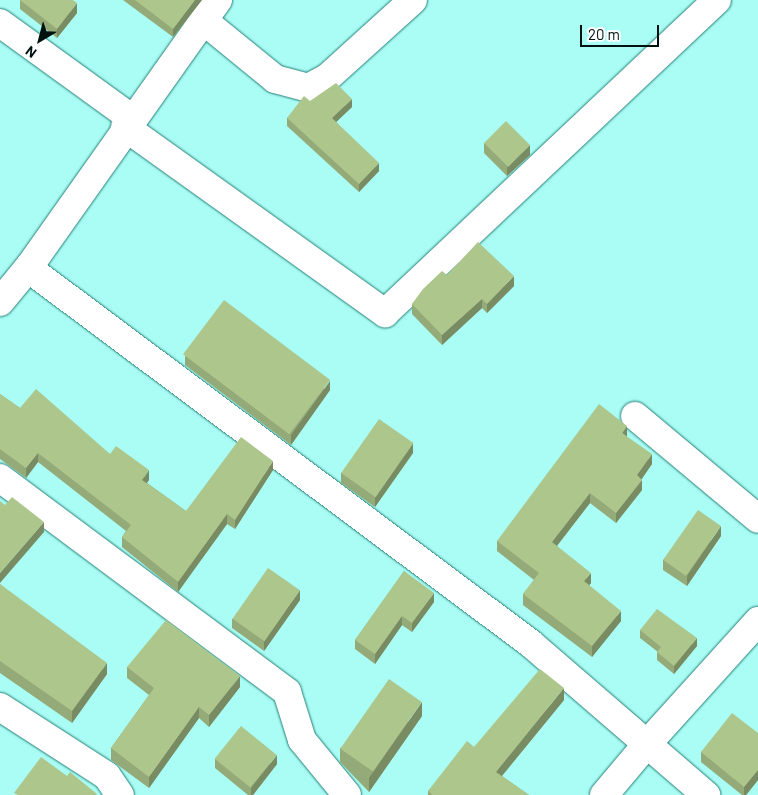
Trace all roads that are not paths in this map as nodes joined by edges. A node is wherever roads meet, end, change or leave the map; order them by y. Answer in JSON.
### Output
{"nodes":[{"id":1,"x":414,"y":0,"type":"edge"},
{"id":2,"x":717,"y":0,"type":"edge"},
{"id":3,"x":211,"y":11,"type":"edge"},
{"id":4,"x":0,"y":23,"type":"edge"},
{"id":5,"x":128,"y":122,"type":"junction"},
{"id":6,"x":28,"y":268,"type":"junction"},
{"id":7,"x":0,"y":302,"type":"edge"},
{"id":8,"x":635,"y":416,"type":"dead end"},
{"id":9,"x":0,"y":478,"type":"edge"},
{"id":10,"x":758,"y":519,"type":"edge"},
{"id":11,"x":758,"y":621,"type":"edge"},
{"id":12,"x":0,"y":707,"type":"edge"},
{"id":13,"x":646,"y":744,"type":"junction"},
{"id":14,"x":120,"y":795,"type":"edge"},
{"id":15,"x":347,"y":795,"type":"edge"},
{"id":16,"x":604,"y":795,"type":"edge"},
{"id":17,"x":706,"y":795,"type":"edge"}],
"edges":[{"from":1,"to":3,"type":"street"},
{"from":2,"to":5,"type":"street"},
{"from":3,"to":5,"type":"street"},
{"from":4,"to":5,"type":"street"},
{"from":5,"to":6,"type":"street"},
{"from":6,"to":7,"type":"street"},
{"from":6,"to":13,"type":"street"},
{"from":8,"to":10,"type":"street"},
{"from":9,"to":15,"type":"street"},
{"from":11,"to":13,"type":"street"},
{"from":12,"to":14,"type":"street"},
{"from":13,"to":16,"type":"street"},
{"from":13,"to":17,"type":"street"}]}
